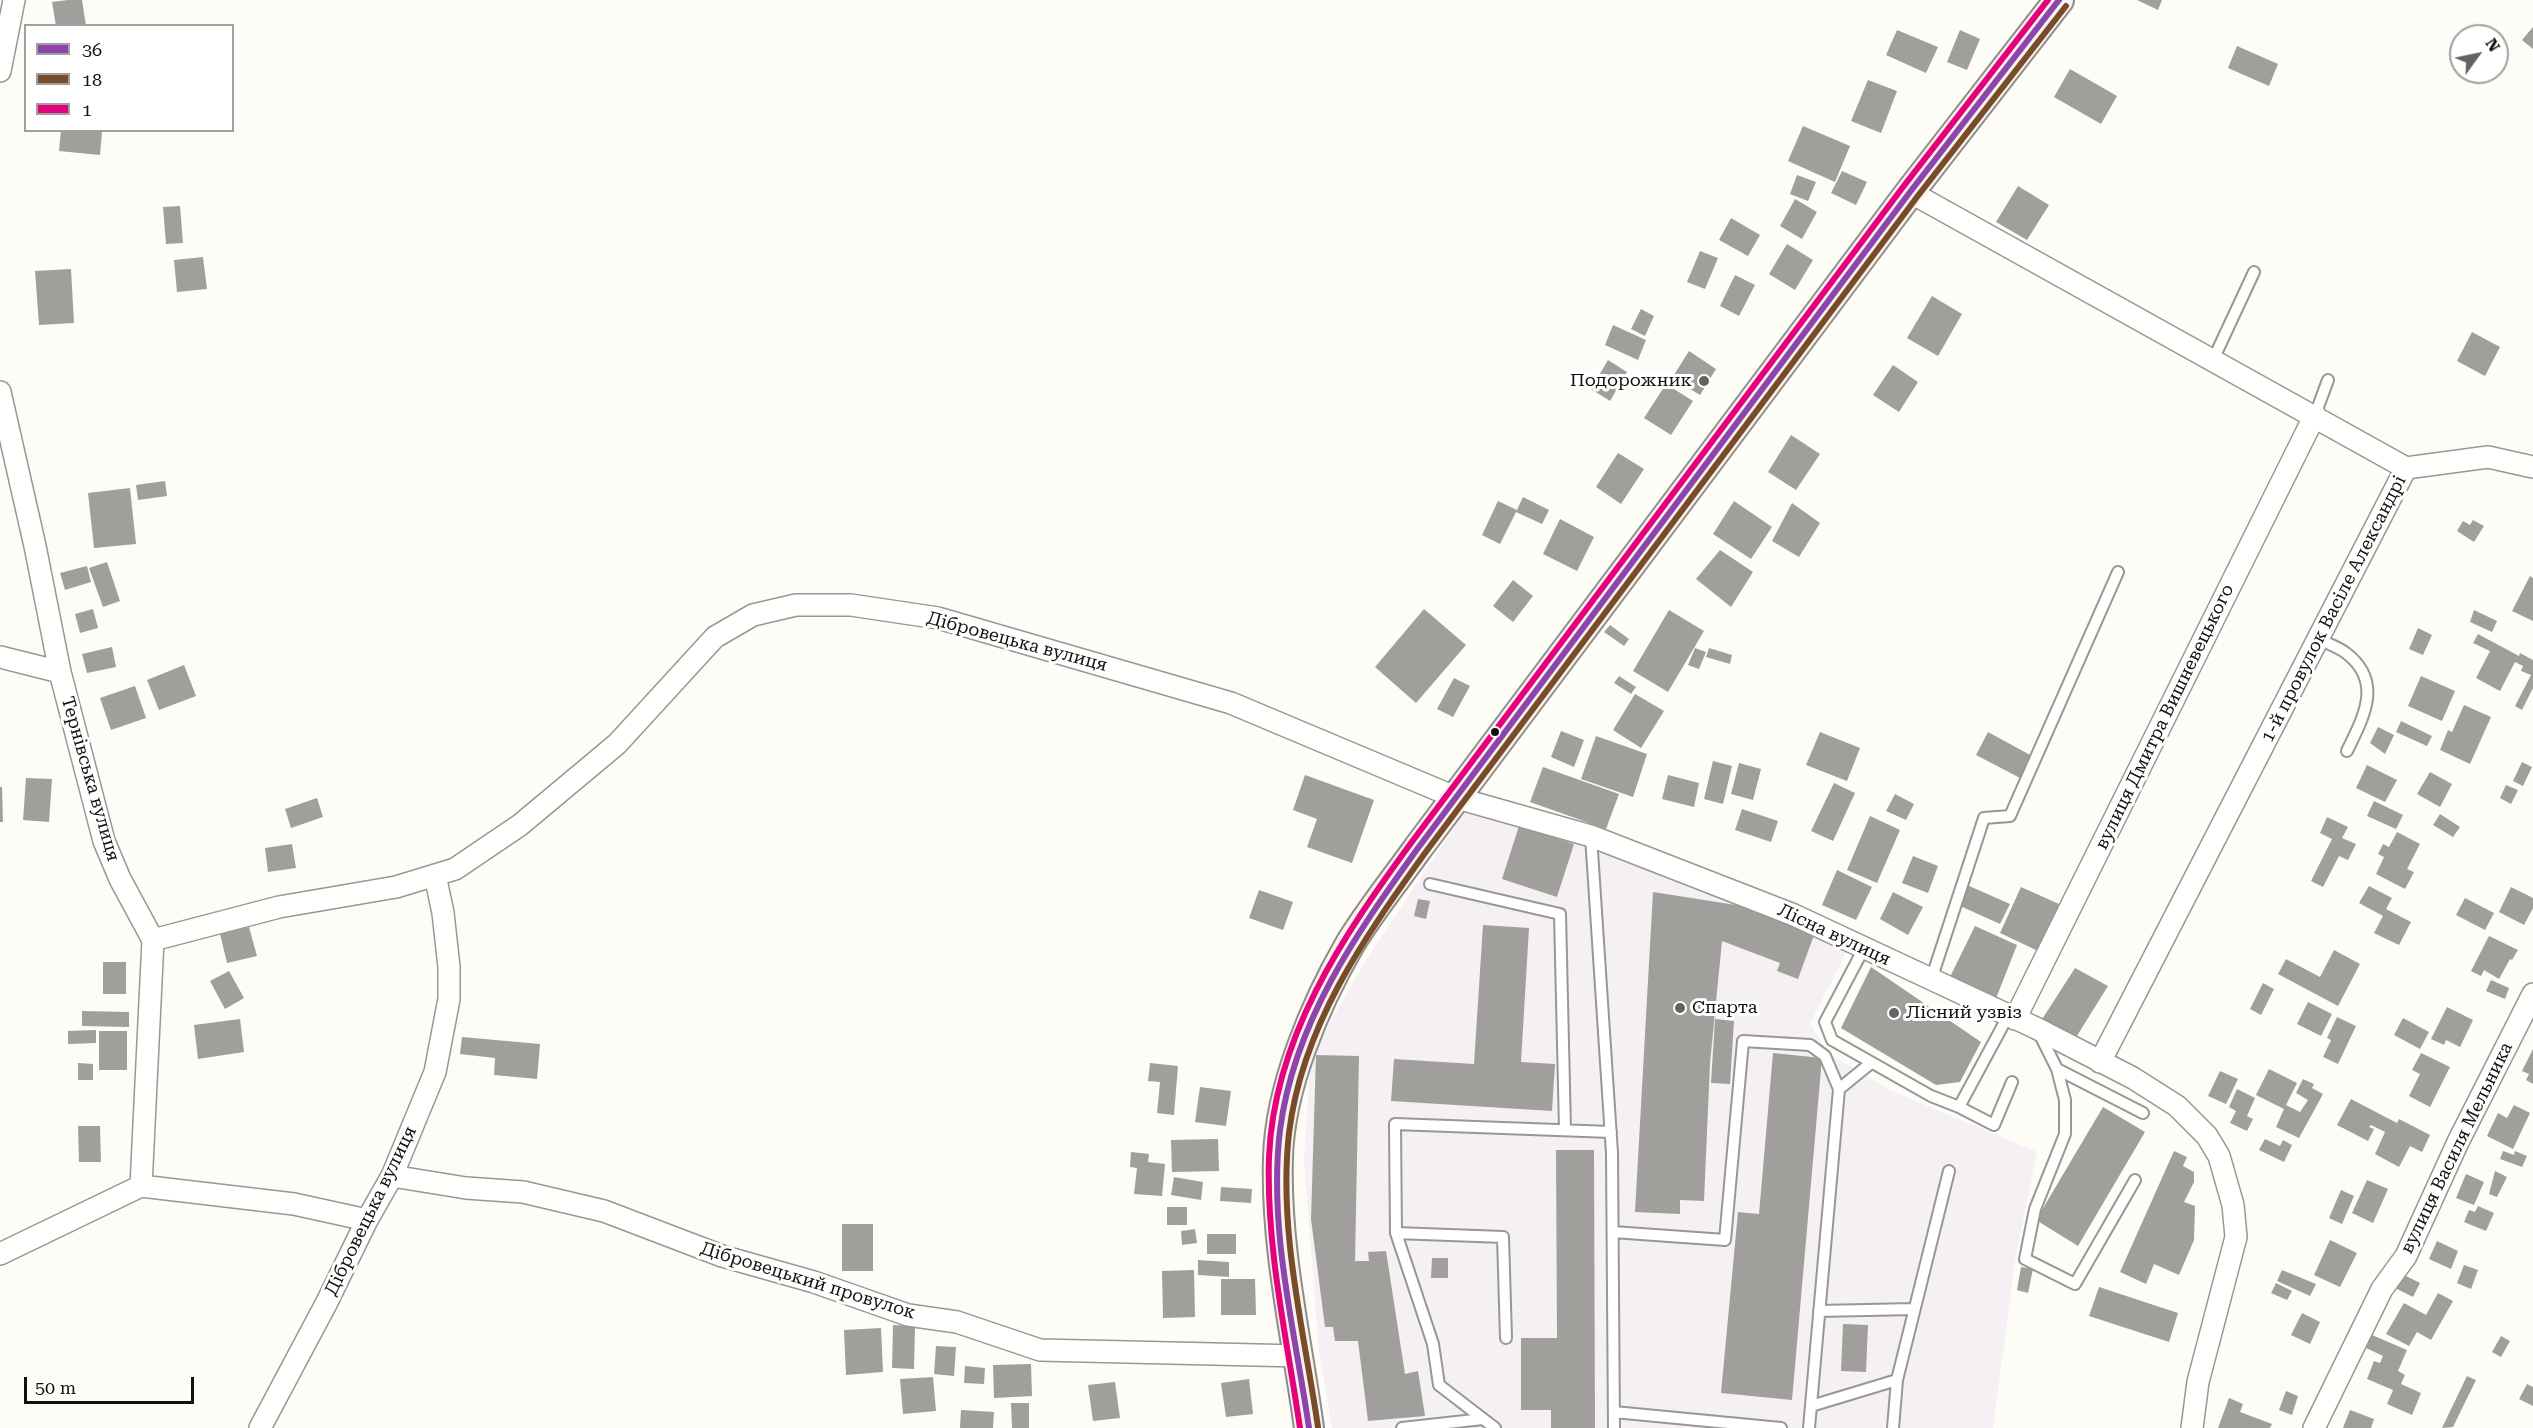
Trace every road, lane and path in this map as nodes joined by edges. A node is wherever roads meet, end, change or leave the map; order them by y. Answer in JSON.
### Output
{"nodes":[{"id":1,"x":15,"y":0,"type":"edge"},
{"id":2,"x":2059,"y":0,"type":"edge"},
{"id":3,"x":0,"y":71,"type":"edge"},
{"id":4,"x":1910,"y":192,"type":"junction"},
{"id":5,"x":2254,"y":273,"type":"dead end"},
{"id":6,"x":2213,"y":360,"type":"junction"},
{"id":7,"x":2328,"y":380,"type":"dead end"},
{"id":8,"x":0,"y":392,"type":"edge"},
{"id":9,"x":2315,"y":415,"type":"junction"},
{"id":10,"x":2533,"y":467,"type":"edge"},
{"id":11,"x":2406,"y":468,"type":"junction"},
{"id":12,"x":2118,"y":572,"type":"dead end"},
{"id":13,"x":2316,"y":638,"type":"junction"},
{"id":14,"x":0,"y":657,"type":"edge"},
{"id":15,"x":60,"y":672,"type":"junction"},
{"id":16,"x":2347,"y":751,"type":"dead end"},
{"id":17,"x":1457,"y":798,"type":"junction"},
{"id":18,"x":1591,"y":836,"type":"junction"},
{"id":19,"x":435,"y":875,"type":"junction"},
{"id":20,"x":1430,"y":884,"type":"dead end"},
{"id":21,"x":153,"y":940,"type":"junction"},
{"id":22,"x":1864,"y":948,"type":"junction"},
{"id":23,"x":1931,"y":980,"type":"junction"},
{"id":24,"x":2533,"y":994,"type":"edge"},
{"id":25,"x":2011,"y":1017,"type":"junction"},
{"id":26,"x":2036,"y":1028,"type":"junction"},
{"id":27,"x":2100,"y":1062,"type":"junction"},
{"id":28,"x":1871,"y":1063,"type":"junction"},
{"id":29,"x":2057,"y":1069,"type":"junction"},
{"id":30,"x":2012,"y":1082,"type":"dead end"},
{"id":31,"x":1839,"y":1089,"type":"junction"},
{"id":32,"x":1959,"y":1107,"type":"junction"},
{"id":33,"x":2143,"y":1113,"type":"dead end"},
{"id":34,"x":1565,"y":1130,"type":"junction"},
{"id":35,"x":1611,"y":1132,"type":"junction"},
{"id":36,"x":1949,"y":1171,"type":"dead end"},
{"id":37,"x":392,"y":1176,"type":"junction"},
{"id":38,"x":2134,"y":1180,"type":"dead end"},
{"id":39,"x":141,"y":1186,"type":"junction"},
{"id":40,"x":367,"y":1220,"type":"junction"},
{"id":41,"x":1613,"y":1232,"type":"junction"},
{"id":42,"x":1396,"y":1233,"type":"junction"},
{"id":43,"x":0,"y":1254,"type":"edge"},
{"id":44,"x":1914,"y":1309,"type":"junction"},
{"id":45,"x":1820,"y":1311,"type":"junction"},
{"id":46,"x":1506,"y":1338,"type":"dead end"},
{"id":47,"x":1300,"y":1356,"type":"junction"},
{"id":48,"x":1897,"y":1380,"type":"junction"},
{"id":49,"x":1811,"y":1406,"type":"junction"},
{"id":50,"x":1614,"y":1412,"type":"junction"},
{"id":51,"x":1677,"y":1418,"type":"junction"},
{"id":52,"x":1483,"y":1419,"type":"junction"},
{"id":53,"x":260,"y":1428,"type":"edge"},
{"id":54,"x":1309,"y":1428,"type":"edge"},
{"id":55,"x":1402,"y":1428,"type":"edge"},
{"id":56,"x":1495,"y":1428,"type":"edge"},
{"id":57,"x":1614,"y":1428,"type":"edge"},
{"id":58,"x":1686,"y":1428,"type":"edge"},
{"id":59,"x":1781,"y":1428,"type":"edge"},
{"id":60,"x":1809,"y":1428,"type":"edge"},
{"id":61,"x":1893,"y":1428,"type":"edge"},
{"id":62,"x":2192,"y":1428,"type":"edge"},
{"id":63,"x":2314,"y":1428,"type":"edge"}],
"edges":[{"from":1,"to":3,"type":"street"},
{"from":2,"to":4,"type":"main road"},
{"from":4,"to":6,"type":"street","name":"1-й провулок Васіле Александрі"},
{"from":4,"to":17,"type":"main road"},
{"from":5,"to":6,"type":"lane"},
{"from":6,"to":9,"type":"street","name":"1-й провулок Васіле Александрі"},
{"from":7,"to":9,"type":"lane"},
{"from":8,"to":15,"type":"street","name":"Тернівська вулиця"},
{"from":9,"to":11,"type":"street","name":"1-й провулок Васіле Александрі"},
{"from":9,"to":25,"type":"street","name":"вулиця Дмитра Вишневецького"},
{"from":10,"to":11,"type":"street"},
{"from":11,"to":13,"type":"street","name":"1-й провулок Васіле Александрі"},
{"from":12,"to":23,"type":"lane"},
{"from":13,"to":16,"type":"lane"},
{"from":13,"to":27,"type":"street","name":"1-й провулок Васіле Александрі"},
{"from":14,"to":15,"type":"street"},
{"from":15,"to":21,"type":"street","name":"Тернівська вулиця"},
{"from":17,"to":18,"type":"street","name":"Лісна вулиця"},
{"from":17,"to":19,"type":"street","name":"Дібровецька вулиця"},
{"from":17,"to":47,"type":"main road"},
{"from":18,"to":22,"type":"street","name":"Лісна вулиця"},
{"from":18,"to":35,"type":"lane"},
{"from":19,"to":21,"type":"street","name":"Дібровецька вулиця"},
{"from":19,"to":37,"type":"street","name":"Дібровецька вулиця"},
{"from":20,"to":34,"type":"lane"},
{"from":21,"to":39,"type":"street"},
{"from":22,"to":23,"type":"street","name":"Лісна вулиця"},
{"from":22,"to":28,"type":"lane"},
{"from":23,"to":25,"type":"street","name":"Лісна вулиця"},
{"from":24,"to":63,"type":"street","name":"вулиця Василя Мельника"},
{"from":25,"to":26,"type":"street","name":"Лісна вулиця"},
{"from":25,"to":32,"type":"lane"},
{"from":26,"to":27,"type":"street","name":"Лісна вулиця"},
{"from":26,"to":29,"type":"lane"},
{"from":27,"to":62,"type":"street","name":"Лісна вулиця"},
{"from":28,"to":31,"type":"lane"},
{"from":28,"to":32,"type":"lane"},
{"from":29,"to":33,"type":"lane"},
{"from":29,"to":38,"type":"lane"},
{"from":30,"to":32,"type":"lane"},
{"from":31,"to":41,"type":"lane"},
{"from":31,"to":45,"type":"lane"},
{"from":34,"to":35,"type":"lane"},
{"from":34,"to":42,"type":"lane"},
{"from":35,"to":41,"type":"lane"},
{"from":36,"to":44,"type":"lane"},
{"from":37,"to":40,"type":"street","name":"Дібровецька вулиця"},
{"from":37,"to":47,"type":"street","name":"Дібровецький провулок"},
{"from":39,"to":40,"type":"street"},
{"from":39,"to":43,"type":"street"},
{"from":40,"to":53,"type":"street","name":"Дібровецька вулиця"},
{"from":41,"to":50,"type":"lane"},
{"from":42,"to":46,"type":"lane"},
{"from":42,"to":52,"type":"lane"},
{"from":44,"to":45,"type":"lane"},
{"from":44,"to":48,"type":"lane"},
{"from":45,"to":49,"type":"lane"},
{"from":47,"to":54,"type":"main road"},
{"from":48,"to":49,"type":"lane"},
{"from":48,"to":61,"type":"lane"},
{"from":49,"to":60,"type":"lane"},
{"from":50,"to":51,"type":"lane"},
{"from":50,"to":57,"type":"lane"},
{"from":51,"to":58,"type":"lane"},
{"from":51,"to":59,"type":"lane"},
{"from":52,"to":55,"type":"lane"},
{"from":52,"to":56,"type":"lane"}]}
